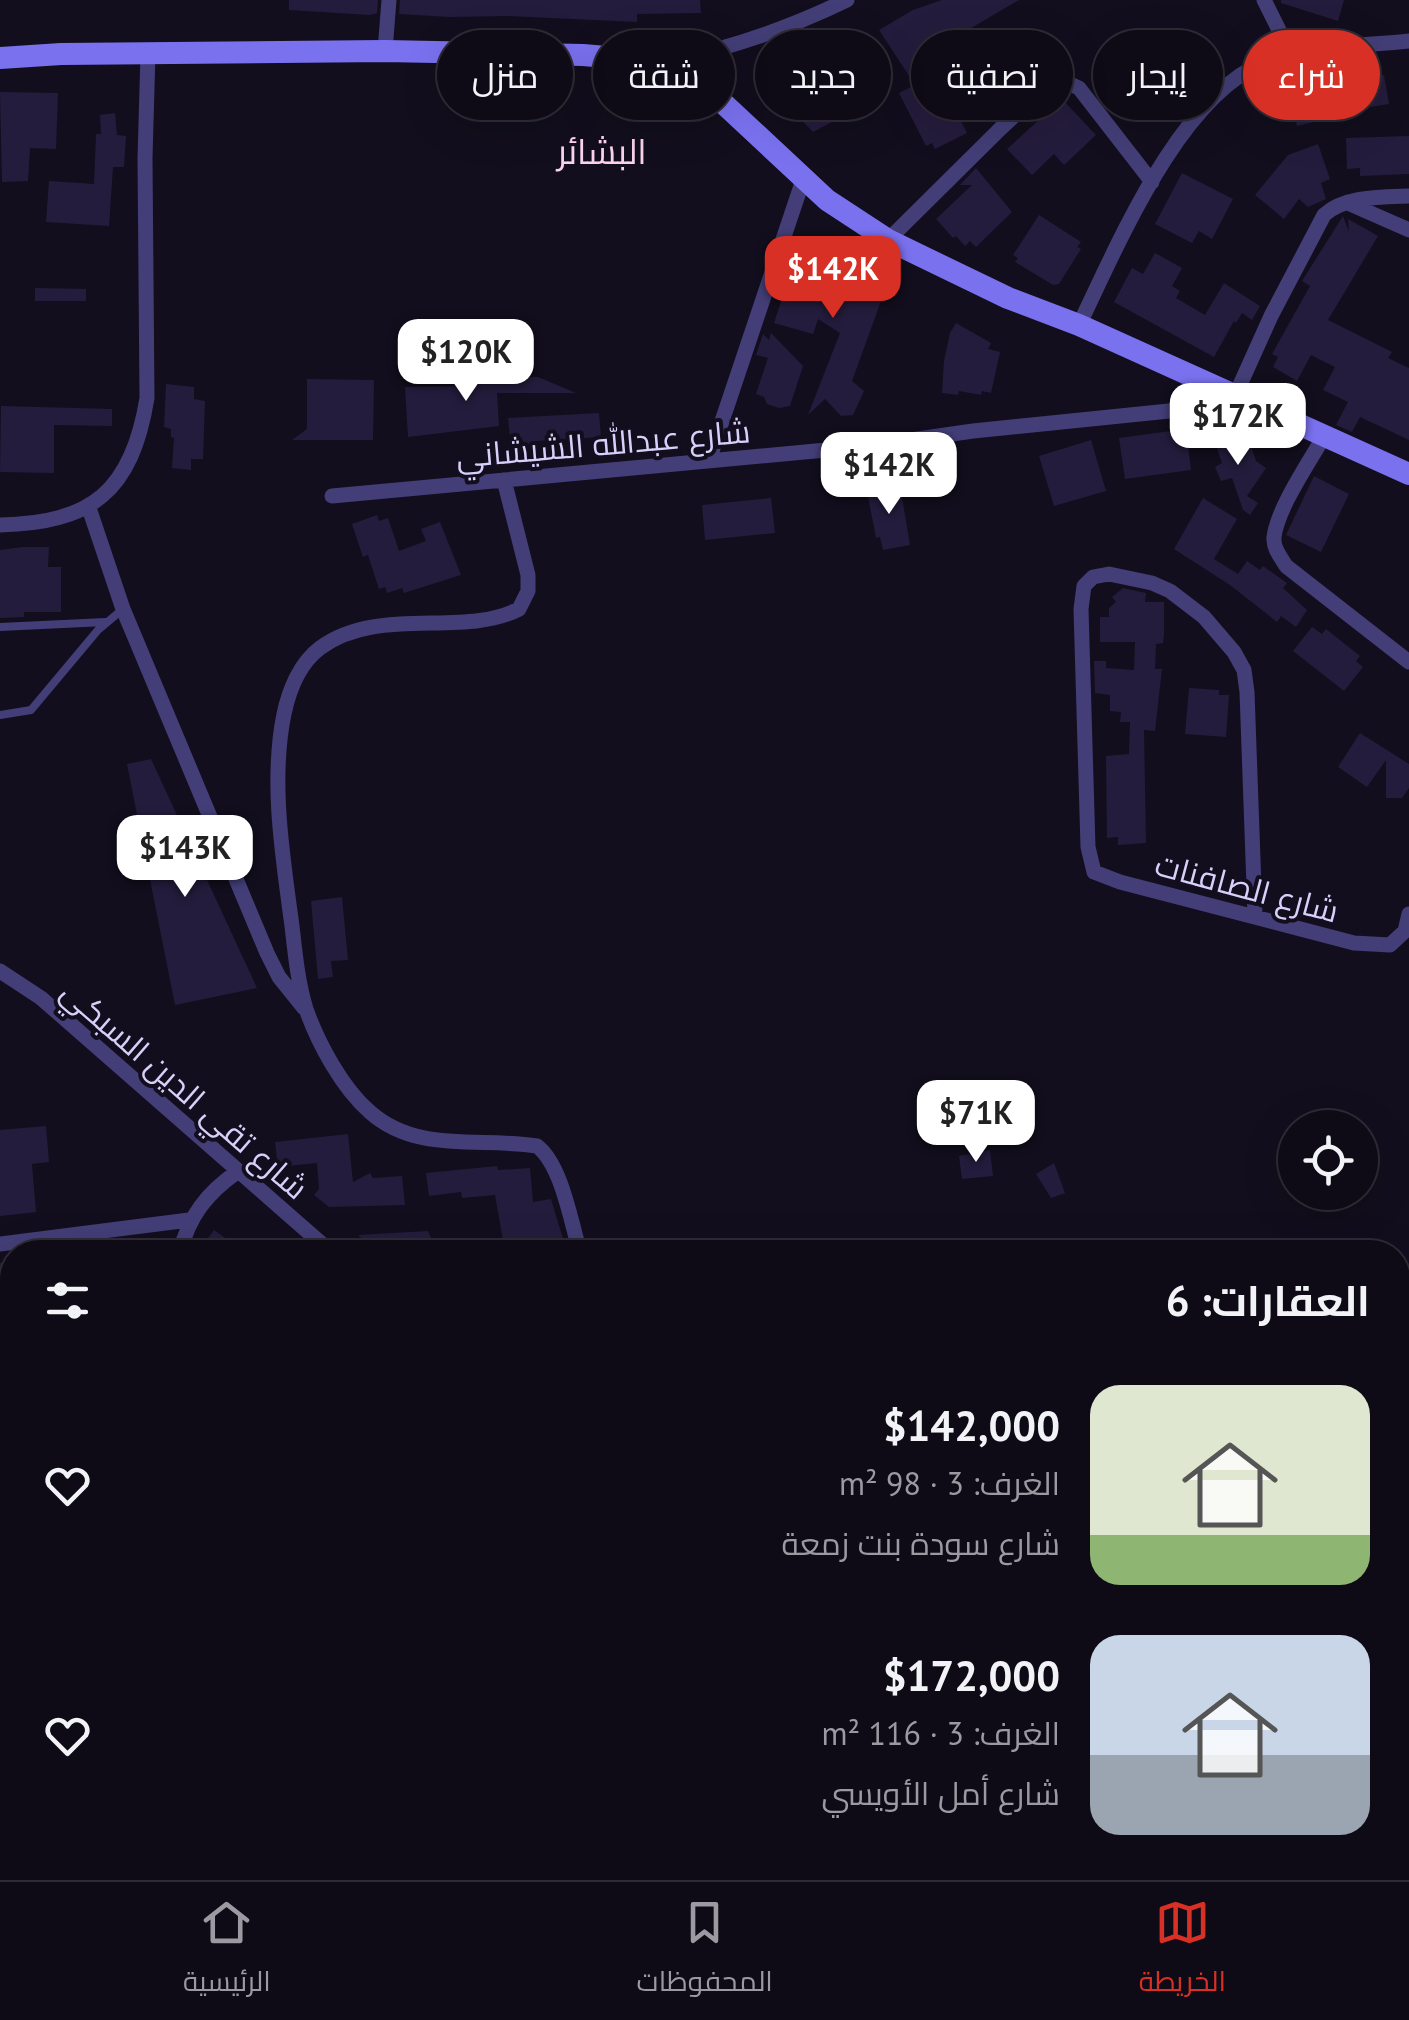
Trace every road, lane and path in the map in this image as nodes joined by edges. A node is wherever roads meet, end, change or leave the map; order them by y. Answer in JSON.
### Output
{"nodes":[{"id":1,"x":389,"y":0,"type":"edge"},
{"id":2,"x":847,"y":0,"type":"edge"},
{"id":3,"x":1264,"y":0,"type":"edge"},
{"id":4,"x":1279,"y":30,"type":"edge"},
{"id":5,"x":1409,"y":41,"type":"edge"},
{"id":6,"x":1380,"y":44,"type":"edge"},
{"id":7,"x":735,"y":45,"type":"edge"},
{"id":8,"x":385,"y":51,"type":"junction"},
{"id":9,"x":148,"y":54,"type":"junction"},
{"id":10,"x":593,"y":56,"type":"edge"},
{"id":11,"x":0,"y":58,"type":"edge"},
{"id":12,"x":1243,"y":74,"type":"edge"},
{"id":13,"x":735,"y":115,"type":"edge"},
{"id":14,"x":802,"y":180,"type":"junction"},
{"id":15,"x":1152,"y":182,"type":"junction"},
{"id":16,"x":1409,"y":196,"type":"edge"},
{"id":17,"x":1347,"y":202,"type":"junction"},
{"id":18,"x":1409,"y":230,"type":"edge"},
{"id":19,"x":888,"y":240,"type":"junction"},
{"id":20,"x":1079,"y":325,"type":"junction"},
{"id":21,"x":1235,"y":396,"type":"junction"},
{"id":22,"x":1324,"y":436,"type":"junction"},
{"id":23,"x":709,"y":460,"type":"junction"},
{"id":24,"x":1409,"y":474,"type":"edge"},
{"id":25,"x":504,"y":480,"type":"junction"},
{"id":26,"x":332,"y":496,"type":"dead end"},
{"id":27,"x":90,"y":508,"type":"junction"},
{"id":28,"x":0,"y":525,"type":"edge"},
{"id":29,"x":123,"y":609,"type":"junction"},
{"id":30,"x":108,"y":622,"type":"junction"},
{"id":31,"x":0,"y":627,"type":"edge"},
{"id":32,"x":1409,"y":662,"type":"edge"},
{"id":33,"x":0,"y":716,"type":"edge"},
{"id":34,"x":1409,"y":914,"type":"edge"},
{"id":35,"x":1255,"y":915,"type":"junction"},
{"id":36,"x":0,"y":970,"type":"edge"},
{"id":37,"x":307,"y":1010,"type":"junction"},
{"id":38,"x":238,"y":1172,"type":"junction"},
{"id":39,"x":189,"y":1220,"type":"junction"},
{"id":40,"x":310,"y":1235,"type":"junction"},
{"id":41,"x":32,"y":1240,"type":"edge"},
{"id":42,"x":183,"y":1240,"type":"edge"},
{"id":43,"x":311,"y":1240,"type":"edge"},
{"id":44,"x":316,"y":1240,"type":"edge"},
{"id":45,"x":576,"y":1240,"type":"edge"}],
"edges":[{"from":1,"to":8,"type":"street"},
{"from":2,"to":7,"type":"street"},
{"from":3,"to":4,"type":"street"},
{"from":5,"to":6,"type":"street"},
{"from":8,"to":9,"type":"street"},
{"from":8,"to":10,"type":"street"},
{"from":9,"to":11,"type":"street"},
{"from":9,"to":27,"type":"street"},
{"from":12,"to":15,"type":"street"},
{"from":13,"to":14,"type":"street"},
{"from":14,"to":19,"type":"street"},
{"from":14,"to":23,"type":"street"},
{"from":15,"to":19,"type":"street"},
{"from":15,"to":20,"type":"street"},
{"from":16,"to":17,"type":"street"},
{"from":17,"to":18,"type":"street"},
{"from":17,"to":21,"type":"street"},
{"from":19,"to":20,"type":"street"},
{"from":20,"to":21,"type":"street"},
{"from":21,"to":22,"type":"street"},
{"from":21,"to":23,"type":"street","name":"شارع عبدالله الشيشاني"},
{"from":22,"to":24,"type":"street"},
{"from":22,"to":32,"type":"street"},
{"from":23,"to":25,"type":"street","name":"شارع عبدالله الشيشاني"},
{"from":25,"to":26,"type":"street","name":"شارع عبدالله الشيشاني"},
{"from":25,"to":37,"type":"street"},
{"from":27,"to":28,"type":"street"},
{"from":27,"to":29,"type":"street"},
{"from":29,"to":30,"type":"lane"},
{"from":29,"to":37,"type":"street"},
{"from":30,"to":31,"type":"lane"},
{"from":30,"to":33,"type":"lane"},
{"from":34,"to":35,"type":"street","name":"شارع الصافنات"},
{"from":35,"to":35,"type":"street","name":"شارع الصافنات"},
{"from":36,"to":38,"type":"street","name":"شارع تقي الدين السبكي"},
{"from":37,"to":45,"type":"street"},
{"from":38,"to":39,"type":"street"},
{"from":38,"to":40,"type":"street","name":"شارع تقي الدين السبكي"},
{"from":39,"to":41,"type":"street"},
{"from":39,"to":42,"type":"street"},
{"from":40,"to":43,"type":"lane"},
{"from":40,"to":44,"type":"street","name":"شارع تقي الدين السبكي"}]}
